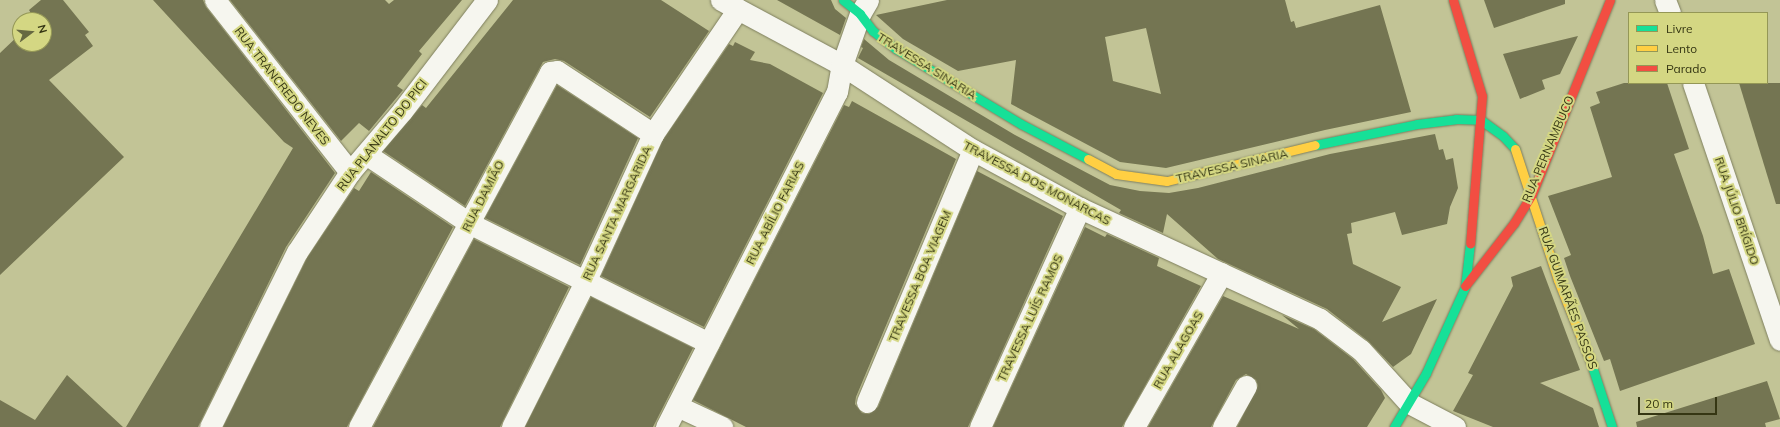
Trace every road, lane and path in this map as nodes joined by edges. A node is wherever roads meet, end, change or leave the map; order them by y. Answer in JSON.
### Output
{"nodes":[{"id":1,"x":215,"y":0,"type":"edge"},
{"id":2,"x":487,"y":0,"type":"edge"},
{"id":3,"x":843,"y":0,"type":"edge"},
{"id":4,"x":1453,"y":0,"type":"edge"},
{"id":5,"x":1610,"y":0,"type":"edge"},
{"id":6,"x":1666,"y":0,"type":"edge"},
{"id":7,"x":730,"y":5,"type":"edge"},
{"id":8,"x":864,"y":7,"type":"edge"},
{"id":9,"x":1670,"y":12,"type":"edge"},
{"id":10,"x":842,"y":65,"type":"junction"},
{"id":11,"x":1693,"y":84,"type":"edge"},
{"id":12,"x":1481,"y":120,"type":"junction"},
{"id":13,"x":653,"y":134,"type":"junction"},
{"id":14,"x":973,"y":150,"type":"junction"},
{"id":15,"x":366,"y":154,"type":"junction"},
{"id":16,"x":350,"y":172,"type":"junction"},
{"id":17,"x":1532,"y":194,"type":"junction"},
{"id":18,"x":1080,"y":208,"type":"junction"},
{"id":19,"x":468,"y":223,"type":"junction"},
{"id":20,"x":1222,"y":273,"type":"junction"},
{"id":21,"x":585,"y":282,"type":"junction"},
{"id":22,"x":1464,"y":287,"type":"junction"},
{"id":23,"x":1780,"y":340,"type":"edge"},
{"id":24,"x":709,"y":343,"type":"junction"},
{"id":25,"x":1246,"y":386,"type":"dead end"},
{"id":26,"x":867,"y":402,"type":"dead end"},
{"id":27,"x":1409,"y":403,"type":"junction"},
{"id":28,"x":677,"y":406,"type":"junction"},
{"id":29,"x":210,"y":427,"type":"edge"},
{"id":30,"x":358,"y":427,"type":"edge"},
{"id":31,"x":512,"y":427,"type":"edge"},
{"id":32,"x":666,"y":427,"type":"edge"},
{"id":33,"x":722,"y":427,"type":"edge"},
{"id":34,"x":980,"y":427,"type":"edge"},
{"id":35,"x":1134,"y":427,"type":"edge"},
{"id":36,"x":1223,"y":427,"type":"edge"},
{"id":37,"x":1394,"y":427,"type":"edge"},
{"id":38,"x":1455,"y":427,"type":"edge"},
{"id":39,"x":1612,"y":427,"type":"edge"}],
"edges":[{"from":1,"to":16,"type":"street","name":"RUA TRANCREDO NEVES"},
{"from":2,"to":15,"type":"street","name":"RUA PLANALTO DO PICI"},
{"from":3,"to":8,"type":"street"},
{"from":4,"to":12,"type":"street"},
{"from":5,"to":17,"type":"street","name":"RUA PERNAMBUCO"},
{"from":6,"to":9,"type":"street"},
{"from":7,"to":10,"type":"street","name":"TRAVESSA DOS MONARCAS"},
{"from":7,"to":13,"type":"street","name":"RUA SANTA MARGARIDA"},
{"from":8,"to":10,"type":"street","name":"RUA ABÍLIO FARIAS"},
{"from":8,"to":12,"type":"street","name":"TRAVESSA SINARIA"},
{"from":10,"to":14,"type":"street","name":"TRAVESSA DOS MONARCAS"},
{"from":10,"to":24,"type":"street","name":"RUA ABÍLIO FARIAS"},
{"from":11,"to":23,"type":"street","name":"RUA JÚLIO BRÍGIDO"},
{"from":12,"to":17,"type":"street","name":"RUA GUIMARÃES PASSOS"},
{"from":12,"to":22,"type":"street","name":"RUA PERNAMBUCO"},
{"from":13,"to":19,"type":"street","name":"RUA DAMIÃO"},
{"from":13,"to":21,"type":"street","name":"RUA SANTA MARGARIDA"},
{"from":14,"to":18,"type":"street","name":"TRAVESSA DOS MONARCAS"},
{"from":14,"to":26,"type":"street","name":"TRAVESSA BOA VIAGEM"},
{"from":15,"to":16,"type":"street","name":"RUA PLANALTO DO PICI"},
{"from":15,"to":19,"type":"street"},
{"from":16,"to":29,"type":"street","name":"RUA PLANALTO DO PICI"},
{"from":17,"to":22,"type":"street","name":"RUA PERNAMBUCO"},
{"from":17,"to":39,"type":"street","name":"RUA GUIMARÃES PASSOS"},
{"from":18,"to":20,"type":"street","name":"TRAVESSA DOS MONARCAS"},
{"from":18,"to":34,"type":"street","name":"TRAVESSA LUÍS RAMOS"},
{"from":19,"to":21,"type":"street"},
{"from":19,"to":30,"type":"street","name":"RUA DAMIÃO"},
{"from":20,"to":27,"type":"street","name":"TRAVESSA DOS MONARCAS"},
{"from":20,"to":35,"type":"street","name":"RUA ALAGOAS"},
{"from":21,"to":24,"type":"street"},
{"from":21,"to":31,"type":"street","name":"RUA SANTA MARGARIDA"},
{"from":22,"to":27,"type":"street","name":"RUA PERNAMBUCO"},
{"from":24,"to":28,"type":"street","name":"RUA ABÍLIO FARIAS"},
{"from":25,"to":36,"type":"street"},
{"from":27,"to":37,"type":"street","name":"RUA PERNAMBUCO"},
{"from":27,"to":38,"type":"street"},
{"from":28,"to":32,"type":"street","name":"RUA ABÍLIO FARIAS"},
{"from":28,"to":33,"type":"street"}]}
